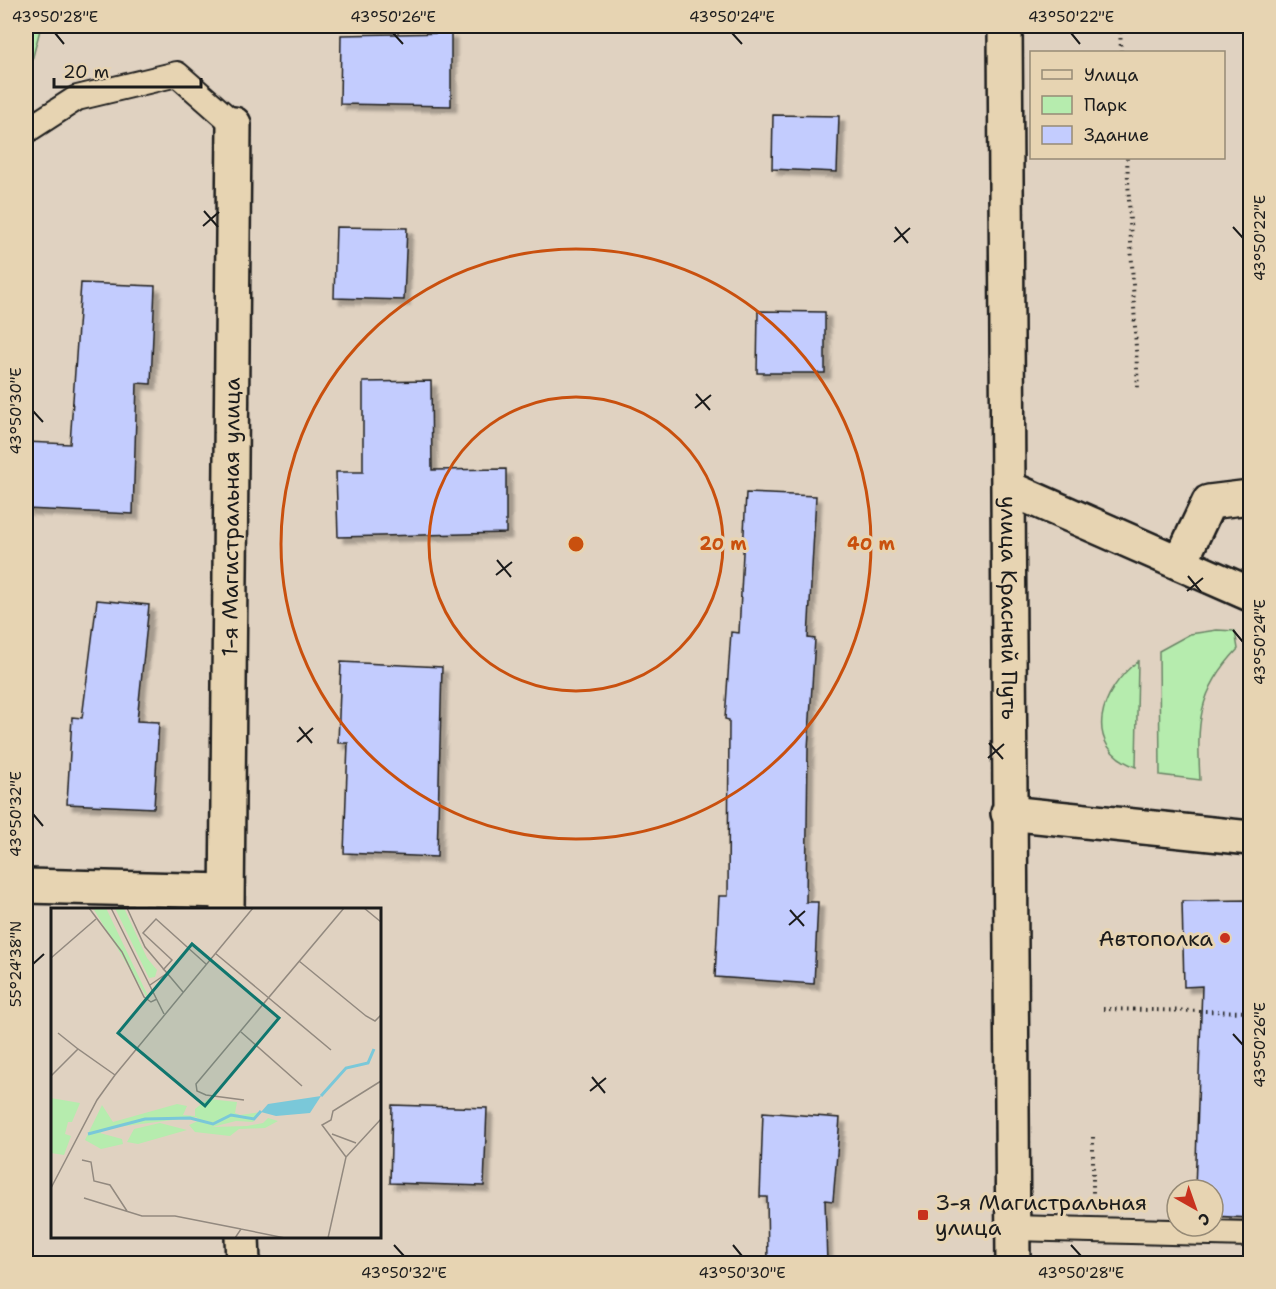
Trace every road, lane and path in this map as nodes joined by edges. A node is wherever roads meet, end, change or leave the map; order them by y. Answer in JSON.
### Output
{"nodes":[{"id":1,"x":1005,"y":26,"type":"edge"},
{"id":2,"x":1120,"y":26,"type":"edge"},
{"id":3,"x":1121,"y":51,"type":"edge"},
{"id":4,"x":234,"y":124,"type":"joint"},
{"id":5,"x":26,"y":131,"type":"edge"},
{"id":6,"x":1126,"y":159,"type":"edge"},
{"id":7,"x":1138,"y":390,"type":"dead end"},
{"id":8,"x":1011,"y":489,"type":"junction"},
{"id":9,"x":1251,"y":497,"type":"edge"},
{"id":10,"x":1180,"y":564,"type":"junction"},
{"id":11,"x":1251,"y":594,"type":"edge"},
{"id":12,"x":1008,"y":813,"type":"junction"},
{"id":13,"x":1251,"y":838,"type":"edge"},
{"id":14,"x":26,"y":886,"type":"edge"},
{"id":15,"x":226,"y":900,"type":"edge"},
{"id":16,"x":1103,"y":1009,"type":"dead end"},
{"id":17,"x":1251,"y":1012,"type":"edge"},
{"id":18,"x":1012,"y":1228,"type":"junction"},
{"id":19,"x":1251,"y":1234,"type":"edge"},
{"id":20,"x":242,"y":1238,"type":"edge"},
{"id":21,"x":243,"y":1263,"type":"edge"},
{"id":22,"x":1013,"y":1263,"type":"edge"}],
"edges":[{"from":1,"to":8,"type":"main road","name":"улица Красный Путь"},
{"from":2,"to":3,"type":"path"},
{"from":4,"to":5,"type":"lane"},
{"from":4,"to":15,"type":"main road","name":"1-я Магистральная улица"},
{"from":6,"to":7,"type":"path"},
{"from":8,"to":10,"type":"main road"},
{"from":8,"to":12,"type":"main road","name":"улица Красный Путь"},
{"from":9,"to":10,"type":"main road"},
{"from":10,"to":11,"type":"main road"},
{"from":12,"to":13,"type":"main road"},
{"from":12,"to":18,"type":"main road","name":"улица Красный Путь"},
{"from":14,"to":15,"type":"main road"},
{"from":16,"to":17,"type":"path"},
{"from":18,"to":19,"type":"lane"},
{"from":18,"to":22,"type":"main road","name":"улица Красный Путь"},
{"from":20,"to":21,"type":"main road"}]}
